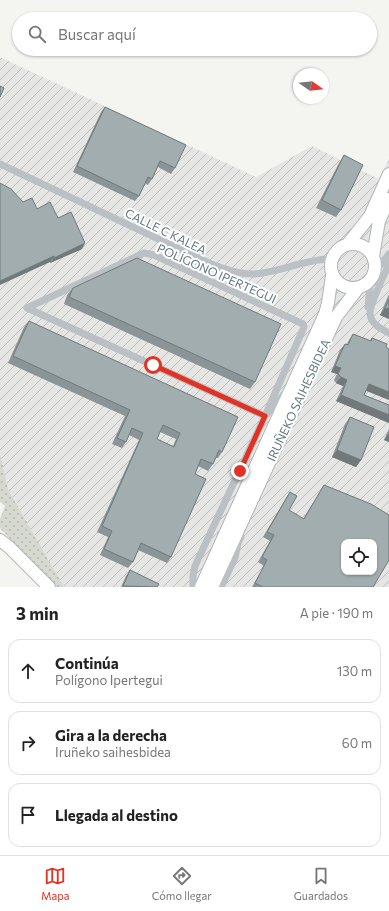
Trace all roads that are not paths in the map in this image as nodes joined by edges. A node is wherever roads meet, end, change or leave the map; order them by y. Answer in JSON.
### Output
{"nodes":[{"id":1,"x":0,"y":164,"type":"edge"},
{"id":2,"x":389,"y":174,"type":"edge"},
{"id":3,"x":389,"y":199,"type":"edge"},
{"id":4,"x":347,"y":245,"type":"junction"},
{"id":5,"x":389,"y":254,"type":"edge"},
{"id":6,"x":373,"y":256,"type":"junction"},
{"id":7,"x":331,"y":259,"type":"junction"},
{"id":8,"x":389,"y":264,"type":"edge"},
{"id":9,"x":375,"y":270,"type":"junction"},
{"id":10,"x":332,"y":275,"type":"junction"},
{"id":11,"x":369,"y":282,"type":"junction"},
{"id":12,"x":358,"y":288,"type":"junction"},
{"id":13,"x":370,"y":313,"type":"junction"},
{"id":14,"x":389,"y":333,"type":"edge"},
{"id":15,"x":308,"y":354,"type":"junction"},
{"id":16,"x":265,"y":416,"type":"junction"},
{"id":17,"x":245,"y":516,"type":"junction"},
{"id":18,"x":0,"y":540,"type":"edge"},
{"id":19,"x":45,"y":584,"type":"edge"},
{"id":20,"x":193,"y":587,"type":"edge"},
{"id":21,"x":201,"y":587,"type":"edge"},
{"id":22,"x":212,"y":587,"type":"edge"},
{"id":23,"x":222,"y":587,"type":"edge"}],
"edges":[{"from":1,"to":7,"type":"street","name":"CALLE C KALEA"},
{"from":2,"to":4,"type":"highway"},
{"from":3,"to":6,"type":"highway"},
{"from":4,"to":6,"type":"highway"},
{"from":4,"to":7,"type":"highway"},
{"from":5,"to":9,"type":"street"},
{"from":6,"to":9,"type":"highway"},
{"from":7,"to":10,"type":"highway"},
{"from":8,"to":13,"type":"street"},
{"from":9,"to":11,"type":"highway"},
{"from":10,"to":12,"type":"highway"},
{"from":10,"to":15,"type":"highway","name":"IRUÑEKO SAIHESBIDEA"},
{"from":11,"to":12,"type":"highway"},
{"from":11,"to":13,"type":"street"},
{"from":12,"to":17,"type":"highway","name":"IRUÑEKO SAIHESBIDEA"},
{"from":13,"to":14,"type":"street"},
{"from":15,"to":16,"type":"street","name":"IRUÑEKO SAIHESBIDEA"},
{"from":15,"to":21,"type":"highway","name":"IRUÑEKO SAIHESBIDEA"},
{"from":16,"to":16,"type":"street","name":"POLÍGONO IPERTEGUI"},
{"from":16,"to":20,"type":"street","name":"IRUÑEKO SAIHESBIDEA"},
{"from":17,"to":22,"type":"highway","name":"IRUÑEKO SAIHESBIDEA"},
{"from":17,"to":23,"type":"street","name":"IRUÑEKO SAIHESBIDEA"},
{"from":18,"to":19,"type":"highway"}]}
